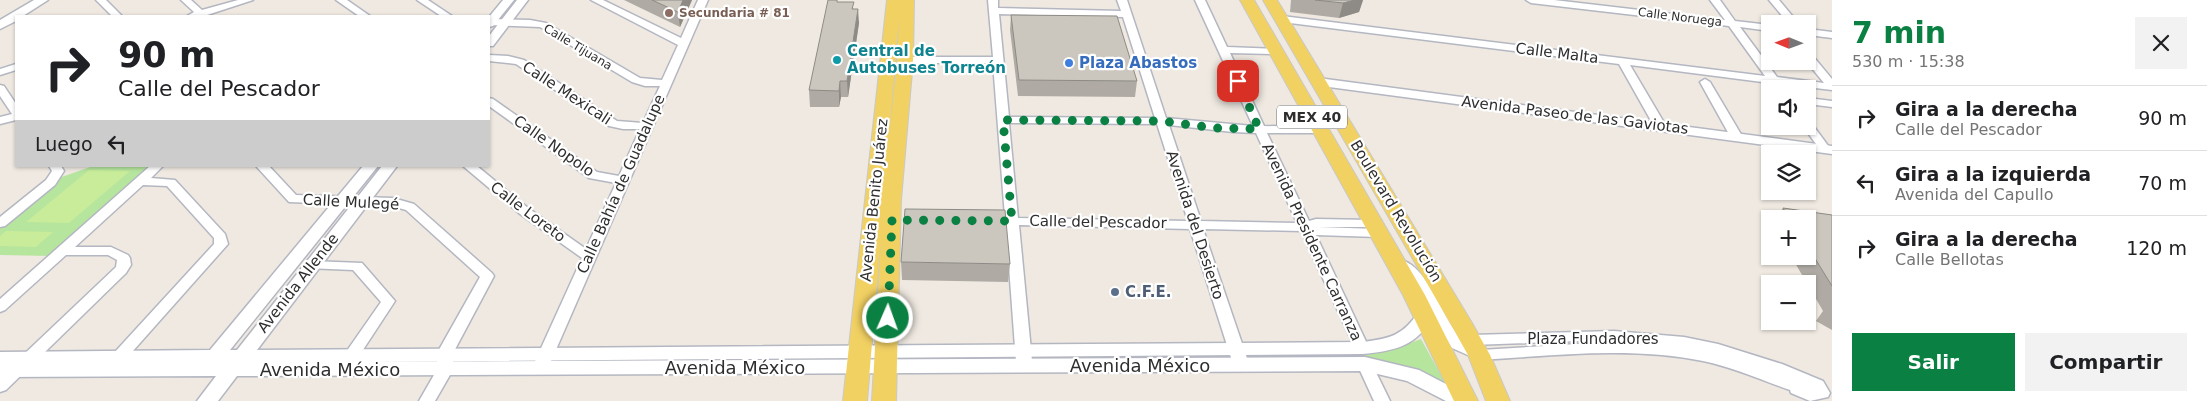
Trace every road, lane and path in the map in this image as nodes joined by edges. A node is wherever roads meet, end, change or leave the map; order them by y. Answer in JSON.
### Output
{"nodes":[{"id":1,"x":30,"y":0,"type":"edge"},
{"id":2,"x":42,"y":0,"type":"edge"},
{"id":3,"x":101,"y":0,"type":"edge"},
{"id":4,"x":186,"y":0,"type":"edge"},
{"id":5,"x":248,"y":0,"type":"edge"},
{"id":6,"x":342,"y":0,"type":"edge"},
{"id":7,"x":422,"y":0,"type":"edge"},
{"id":8,"x":509,"y":0,"type":"edge"},
{"id":9,"x":523,"y":0,"type":"edge"},
{"id":10,"x":596,"y":0,"type":"edge"},
{"id":11,"x":614,"y":0,"type":"edge"},
{"id":12,"x":703,"y":0,"type":"edge"},
{"id":13,"x":894,"y":0,"type":"edge"},
{"id":14,"x":907,"y":0,"type":"edge"},
{"id":15,"x":1122,"y":0,"type":"edge"},
{"id":16,"x":1200,"y":0,"type":"edge"},
{"id":17,"x":1247,"y":0,"type":"edge"},
{"id":18,"x":1258,"y":0,"type":"edge"},
{"id":19,"x":1270,"y":0,"type":"edge"},
{"id":20,"x":1531,"y":0,"type":"edge"},
{"id":21,"x":1708,"y":0,"type":"edge"},
{"id":22,"x":1715,"y":0,"type":"edge"},
{"id":23,"x":1774,"y":0,"type":"edge"},
{"id":24,"x":994,"y":6,"type":"edge"},
{"id":25,"x":1127,"y":14,"type":"junction"},
{"id":26,"x":116,"y":15,"type":"edge"},
{"id":27,"x":196,"y":15,"type":"edge"},
{"id":28,"x":364,"y":15,"type":"edge"},
{"id":29,"x":445,"y":15,"type":"edge"},
{"id":30,"x":1786,"y":15,"type":"edge"},
{"id":31,"x":1282,"y":19,"type":"junction"},
{"id":32,"x":5,"y":20,"type":"edge"},
{"id":33,"x":490,"y":22,"type":"edge"},
{"id":34,"x":505,"y":22,"type":"junction"},
{"id":35,"x":490,"y":23,"type":"edge"},
{"id":36,"x":1729,"y":23,"type":"junction"},
{"id":37,"x":892,"y":27,"type":"junction"},
{"id":38,"x":1761,"y":27,"type":"edge"},
{"id":39,"x":1816,"y":33,"type":"edge"},
{"id":40,"x":1832,"y":35,"type":"edge"},
{"id":41,"x":685,"y":40,"type":"junction"},
{"id":42,"x":490,"y":42,"type":"edge"},
{"id":43,"x":1223,"y":50,"type":"junction"},
{"id":44,"x":1275,"y":50,"type":"junction"},
{"id":45,"x":490,"y":58,"type":"edge"},
{"id":46,"x":905,"y":60,"type":"junction"},
{"id":47,"x":998,"y":60,"type":"junction"},
{"id":48,"x":1623,"y":61,"type":"junction"},
{"id":49,"x":888,"y":64,"type":"junction"},
{"id":50,"x":15,"y":67,"type":"edge"},
{"id":51,"x":1816,"y":67,"type":"edge"},
{"id":52,"x":0,"y":72,"type":"edge"},
{"id":53,"x":1774,"y":80,"type":"edge"},
{"id":54,"x":1318,"y":82,"type":"junction"},
{"id":55,"x":1705,"y":82,"type":"dead end"},
{"id":56,"x":1761,"y":82,"type":"edge"},
{"id":57,"x":665,"y":83,"type":"junction"},
{"id":58,"x":1816,"y":86,"type":"edge"},
{"id":59,"x":1832,"y":87,"type":"edge"},
{"id":60,"x":0,"y":88,"type":"edge"},
{"id":61,"x":490,"y":102,"type":"edge"},
{"id":62,"x":1816,"y":102,"type":"edge"},
{"id":63,"x":1832,"y":104,"type":"edge"},
{"id":64,"x":15,"y":110,"type":"edge"},
{"id":65,"x":15,"y":116,"type":"edge"},
{"id":66,"x":1003,"y":120,"type":"junction"},
{"id":67,"x":0,"y":121,"type":"edge"},
{"id":68,"x":1161,"y":121,"type":"junction"},
{"id":69,"x":646,"y":126,"type":"junction"},
{"id":70,"x":1660,"y":126,"type":"junction"},
{"id":71,"x":1259,"y":129,"type":"junction"},
{"id":72,"x":1320,"y":130,"type":"junction"},
{"id":73,"x":1816,"y":135,"type":"edge"},
{"id":74,"x":1736,"y":136,"type":"junction"},
{"id":75,"x":1828,"y":150,"type":"edge"},
{"id":76,"x":56,"y":167,"type":"edge"},
{"id":77,"x":156,"y":167,"type":"edge"},
{"id":78,"x":263,"y":167,"type":"edge"},
{"id":79,"x":370,"y":167,"type":"edge"},
{"id":80,"x":389,"y":167,"type":"edge"},
{"id":81,"x":469,"y":167,"type":"edge"},
{"id":82,"x":622,"y":180,"type":"junction"},
{"id":83,"x":141,"y":181,"type":"junction"},
{"id":84,"x":876,"y":184,"type":"junction"},
{"id":85,"x":342,"y":202,"type":"junction"},
{"id":86,"x":362,"y":202,"type":"junction"},
{"id":87,"x":895,"y":214,"type":"junction"},
{"id":88,"x":975,"y":221,"type":"edge"},
{"id":89,"x":1012,"y":221,"type":"junction"},
{"id":90,"x":0,"y":223,"type":"edge"},
{"id":91,"x":1194,"y":224,"type":"junction"},
{"id":92,"x":1305,"y":227,"type":"junction"},
{"id":93,"x":1375,"y":228,"type":"junction"},
{"id":94,"x":63,"y":250,"type":"junction"},
{"id":95,"x":1389,"y":253,"type":"junction"},
{"id":96,"x":589,"y":256,"type":"junction"},
{"id":97,"x":312,"y":265,"type":"junction"},
{"id":98,"x":0,"y":307,"type":"edge"},
{"id":99,"x":1424,"y":315,"type":"junction"},
{"id":100,"x":1475,"y":348,"type":"junction"},
{"id":101,"x":352,"y":355,"type":"junction"},
{"id":102,"x":1237,"y":356,"type":"junction"},
{"id":103,"x":1363,"y":356,"type":"junction"},
{"id":104,"x":119,"y":357,"type":"junction"},
{"id":105,"x":0,"y":358,"type":"edge"},
{"id":106,"x":859,"y":358,"type":"junction"},
{"id":107,"x":1024,"y":358,"type":"junction"},
{"id":108,"x":887,"y":359,"type":"junction"},
{"id":109,"x":543,"y":360,"type":"junction"},
{"id":110,"x":445,"y":362,"type":"junction"},
{"id":111,"x":209,"y":363,"type":"junction"},
{"id":112,"x":235,"y":363,"type":"junction"},
{"id":113,"x":15,"y":366,"type":"edge"},
{"id":114,"x":0,"y":386,"type":"edge"},
{"id":115,"x":1822,"y":394,"type":"edge"},
{"id":116,"x":206,"y":401,"type":"edge"},
{"id":117,"x":428,"y":401,"type":"edge"},
{"id":118,"x":854,"y":401,"type":"edge"},
{"id":119,"x":884,"y":401,"type":"edge"},
{"id":120,"x":1382,"y":401,"type":"edge"},
{"id":121,"x":1462,"y":401,"type":"edge"},
{"id":122,"x":1466,"y":401,"type":"edge"},
{"id":123,"x":1498,"y":401,"type":"edge"}],
"edges":[{"from":1,"to":32,"type":"main road"},
{"from":2,"to":32,"type":"main road"},
{"from":3,"to":26,"type":"street"},
{"from":4,"to":27,"type":"street"},
{"from":5,"to":27,"type":"street"},
{"from":6,"to":28,"type":"street"},
{"from":7,"to":29,"type":"street"},
{"from":8,"to":33,"type":"street"},
{"from":9,"to":34,"type":"street"},
{"from":10,"to":41,"type":"street"},
{"from":11,"to":41,"type":"street"},
{"from":12,"to":41,"type":"street","name":"Calle Bahía de Guadalupe"},
{"from":13,"to":37,"type":"main road","name":"Avenida Benito Juárez"},
{"from":14,"to":46,"type":"main road","name":"Avenida Benito Juárez"},
{"from":15,"to":25,"type":"street","name":"Avenida del Desierto"},
{"from":16,"to":43,"type":"street","name":"Avenida Presidente Carranza"},
{"from":17,"to":44,"type":"main road","number":"MEX 40"},
{"from":18,"to":31,"type":"main road"},
{"from":19,"to":31,"type":"main road","name":"Boulevard Revolución","number":"MEX 40"},
{"from":20,"to":36,"type":"street","name":"Calle Noruega"},
{"from":21,"to":36,"type":"street"},
{"from":22,"to":36,"type":"street"},
{"from":23,"to":30,"type":"street"},
{"from":24,"to":25,"type":"street"},
{"from":24,"to":47,"type":"street"},
{"from":25,"to":68,"type":"street","name":"Avenida del Desierto"},
{"from":31,"to":48,"type":"street","name":"Calle Malta"},
{"from":31,"to":54,"type":"main road","name":"Boulevard Revolución","number":"MEX 40"},
{"from":34,"to":35,"type":"street","name":"Calle Tijuana"},
{"from":34,"to":42,"type":"street"},
{"from":34,"to":57,"type":"street","name":"Calle Tijuana"},
{"from":36,"to":38,"type":"street","name":"Calle Noruega"},
{"from":36,"to":53,"type":"street"},
{"from":37,"to":46,"type":"main road"},
{"from":37,"to":49,"type":"main road","name":"Avenida Benito Juárez"},
{"from":39,"to":40,"type":"street"},
{"from":41,"to":57,"type":"street","name":"Calle Bahía de Guadalupe"},
{"from":43,"to":44,"type":"street"},
{"from":43,"to":71,"type":"street","name":"Avenida Presidente Carranza"},
{"from":44,"to":54,"type":"main road"},
{"from":44,"to":72,"type":"main road","number":"MEX 40"},
{"from":45,"to":69,"type":"street","name":"Calle Mexicali"},
{"from":46,"to":47,"type":"street"},
{"from":46,"to":49,"type":"main road"},
{"from":46,"to":87,"type":"main road","name":"Avenida Benito Juárez"},
{"from":47,"to":66,"type":"street"},
{"from":48,"to":56,"type":"street","name":"Calle Malta"},
{"from":48,"to":70,"type":"street"},
{"from":49,"to":84,"type":"main road","name":"Avenida Benito Juárez"},
{"from":50,"to":52,"type":"street"},
{"from":51,"to":59,"type":"street"},
{"from":54,"to":70,"type":"street","name":"Avenida Paseo de las Gaviotas"},
{"from":54,"to":100,"type":"main road","name":"Boulevard Revolución","number":"MEX 40"},
{"from":55,"to":74,"type":"street"},
{"from":57,"to":69,"type":"street","name":"Calle Bahía de Guadalupe"},
{"from":58,"to":59,"type":"street","name":"Calle Malta"},
{"from":60,"to":64,"type":"street"},
{"from":61,"to":82,"type":"street","name":"Calle Nopolo"},
{"from":62,"to":63,"type":"street"},
{"from":65,"to":67,"type":"street"},
{"from":66,"to":68,"type":"street"},
{"from":66,"to":89,"type":"street"},
{"from":68,"to":71,"type":"street"},
{"from":68,"to":91,"type":"street","name":"Avenida del Desierto"},
{"from":69,"to":82,"type":"street","name":"Calle Bahía de Guadalupe"},
{"from":70,"to":74,"type":"street","name":"Avenida Paseo de las Gaviotas"},
{"from":71,"to":72,"type":"street"},
{"from":71,"to":92,"type":"street","name":"Avenida Presidente Carranza"},
{"from":72,"to":93,"type":"main road","number":"MEX 40"},
{"from":73,"to":75,"type":"street"},
{"from":74,"to":75,"type":"street","name":"Avenida Paseo de las Gaviotas"},
{"from":76,"to":90,"type":"street"},
{"from":77,"to":83,"type":"street"},
{"from":78,"to":85,"type":"street","name":"Calle Mulegé"},
{"from":79,"to":85,"type":"street","name":"Avenida Allende"},
{"from":80,"to":86,"type":"street","name":"Avenida Allende"},
{"from":81,"to":96,"type":"street","name":"Calle Loreto"},
{"from":82,"to":96,"type":"street","name":"Calle Bahía de Guadalupe"},
{"from":83,"to":94,"type":"street"},
{"from":83,"to":104,"type":"street"},
{"from":84,"to":87,"type":"main road"},
{"from":84,"to":106,"type":"main road","name":"Avenida Benito Juárez"},
{"from":85,"to":86,"type":"street","name":"Calle Mulegé"},
{"from":85,"to":111,"type":"street","name":"Avenida Allende"},
{"from":86,"to":97,"type":"street","name":"Avenida Allende"},
{"from":86,"to":110,"type":"street","name":"Calle Mulegé"},
{"from":87,"to":108,"type":"main road","name":"Avenida Benito Juárez"},
{"from":88,"to":89,"type":"street","name":"Calle del Pescador"},
{"from":89,"to":91,"type":"street","name":"Calle del Pescador"},
{"from":89,"to":107,"type":"street"},
{"from":91,"to":92,"type":"street","name":"Calle del Pescador"},
{"from":91,"to":102,"type":"street","name":"Avenida del Desierto"},
{"from":92,"to":93,"type":"street","name":"Calle del Pescador"},
{"from":92,"to":103,"type":"street","name":"Avenida Presidente Carranza"},
{"from":93,"to":95,"type":"main road","number":"MEX 40"},
{"from":94,"to":98,"type":"street"},
{"from":94,"to":113,"type":"street"},
{"from":95,"to":99,"type":"main road","number":"MEX 40"},
{"from":95,"to":100,"type":"street"},
{"from":96,"to":109,"type":"street","name":"Calle Bahía de Guadalupe"},
{"from":97,"to":101,"type":"street"},
{"from":97,"to":112,"type":"street","name":"Avenida Allende"},
{"from":99,"to":103,"type":"street","name":"Avenida México"},
{"from":99,"to":122,"type":"main road","number":"MEX 40"},
{"from":100,"to":115,"type":"street","name":"Plaza Fundadores"},
{"from":100,"to":123,"type":"main road","name":"Boulevard Revolución","number":"MEX 40"},
{"from":101,"to":110,"type":"street","name":"Avenida México"},
{"from":101,"to":112,"type":"street","name":"Avenida México"},
{"from":102,"to":103,"type":"street","name":"Avenida México"},
{"from":102,"to":107,"type":"street","name":"Avenida México"},
{"from":103,"to":120,"type":"street","name":"Avenida Presidente Carranza"},
{"from":103,"to":121,"type":"street","name":"Avenida México"},
{"from":104,"to":111,"type":"street","name":"Avenida México"},
{"from":104,"to":113,"type":"street","name":"Avenida México"},
{"from":105,"to":113,"type":"street","name":"Avenida México"},
{"from":106,"to":108,"type":"street","name":"Avenida México"},
{"from":106,"to":109,"type":"street","name":"Avenida México"},
{"from":106,"to":118,"type":"main road","name":"Avenida Benito Juárez"},
{"from":107,"to":108,"type":"street","name":"Avenida México"},
{"from":108,"to":119,"type":"main road","name":"Avenida Benito Juárez"},
{"from":109,"to":110,"type":"street","name":"Avenida México"},
{"from":110,"to":112,"type":"street","name":"Avenida México"},
{"from":110,"to":117,"type":"street"},
{"from":111,"to":112,"type":"street","name":"Avenida México"},
{"from":111,"to":113,"type":"street","name":"Avenida México"},
{"from":112,"to":116,"type":"street","name":"Avenida Allende"},
{"from":113,"to":114,"type":"street"}]}
